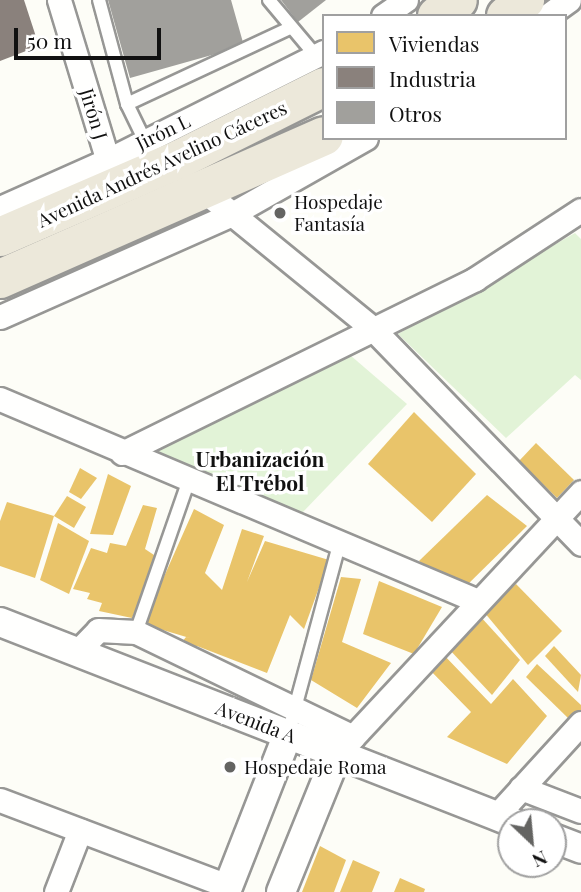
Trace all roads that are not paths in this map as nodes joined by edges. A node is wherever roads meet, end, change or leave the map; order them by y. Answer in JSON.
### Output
{"nodes":[{"id":1,"x":60,"y":0,"type":"edge"},
{"id":2,"x":99,"y":0,"type":"edge"},
{"id":3,"x":269,"y":0,"type":"edge"},
{"id":4,"x":406,"y":0,"type":"edge"},
{"id":5,"x":458,"y":0,"type":"edge"},
{"id":6,"x":526,"y":0,"type":"edge"},
{"id":7,"x":569,"y":0,"type":"edge"},
{"id":8,"x":386,"y":14,"type":"edge"},
{"id":9,"x":440,"y":14,"type":"edge"},
{"id":10,"x":508,"y":14,"type":"edge"},
{"id":11,"x":550,"y":14,"type":"edge"},
{"id":12,"x":290,"y":27,"type":"junction"},
{"id":13,"x":321,"y":65,"type":"edge"},
{"id":14,"x":127,"y":104,"type":"junction"},
{"id":15,"x":322,"y":137,"type":"edge"},
{"id":16,"x":361,"y":140,"type":"edge"},
{"id":17,"x":145,"y":141,"type":"junction"},
{"id":18,"x":112,"y":173,"type":"junction"},
{"id":19,"x":218,"y":202,"type":"junction"},
{"id":20,"x":0,"y":208,"type":"edge"},
{"id":21,"x":580,"y":213,"type":"edge"},
{"id":22,"x":0,"y":237,"type":"edge"},
{"id":23,"x":0,"y":279,"type":"edge"},
{"id":24,"x":0,"y":317,"type":"edge"},
{"id":25,"x":373,"y":329,"type":"junction"},
{"id":26,"x":0,"y":400,"type":"edge"},
{"id":27,"x":122,"y":453,"type":"junction"},
{"id":28,"x":189,"y":480,"type":"junction"},
{"id":29,"x":581,"y":492,"type":"edge"},
{"id":30,"x":556,"y":518,"type":"junction"},
{"id":31,"x":340,"y":541,"type":"junction"},
{"id":32,"x":581,"y":544,"type":"edge"},
{"id":33,"x":478,"y":601,"type":"junction"},
{"id":34,"x":0,"y":622,"type":"edge"},
{"id":35,"x":135,"y":632,"type":"junction"},
{"id":36,"x":77,"y":652,"type":"junction"},
{"id":37,"x":295,"y":706,"type":"junction"},
{"id":38,"x":581,"y":723,"type":"edge"},
{"id":39,"x":288,"y":734,"type":"junction"},
{"id":40,"x":345,"y":745,"type":"junction"},
{"id":41,"x":521,"y":788,"type":"junction"},
{"id":42,"x":0,"y":800,"type":"edge"},
{"id":43,"x":510,"y":808,"type":"edge"},
{"id":44,"x":581,"y":811,"type":"edge"},
{"id":45,"x":497,"y":816,"type":"edge"},
{"id":46,"x":80,"y":830,"type":"junction"},
{"id":47,"x":227,"y":889,"type":"edge"},
{"id":48,"x":56,"y":892,"type":"edge"},
{"id":49,"x":281,"y":892,"type":"edge"}],
"edges":[{"from":1,"to":18,"type":"street","name":"Jirón J"},
{"from":2,"to":14,"type":"lane"},
{"from":3,"to":12,"type":"lane"},
{"from":4,"to":8,"type":"street"},
{"from":5,"to":9,"type":"highway"},
{"from":6,"to":10,"type":"highway"},
{"from":7,"to":11,"type":"street"},
{"from":12,"to":13,"type":"lane"},
{"from":12,"to":14,"type":"lane"},
{"from":13,"to":17,"type":"street","name":"Jirón L"},
{"from":13,"to":18,"type":"highway","name":"Avenida Andrés Avelino Cáceres"},
{"from":14,"to":17,"type":"lane"},
{"from":15,"to":19,"type":"highway","name":"Avenida Andrés Avelino Cáceres"},
{"from":16,"to":19,"type":"street"},
{"from":17,"to":18,"type":"street","name":"Jirón L"},
{"from":18,"to":20,"type":"street","name":"Jirón L"},
{"from":18,"to":22,"type":"highway","name":"Avenida Andrés Avelino Cáceres"},
{"from":19,"to":23,"type":"highway","name":"Avenida Andrés Avelino Cáceres"},
{"from":19,"to":24,"type":"street"},
{"from":19,"to":25,"type":"street"},
{"from":21,"to":25,"type":"street"},
{"from":25,"to":27,"type":"street"},
{"from":25,"to":30,"type":"street"},
{"from":26,"to":27,"type":"street"},
{"from":27,"to":28,"type":"street"},
{"from":28,"to":31,"type":"street"},
{"from":28,"to":35,"type":"lane"},
{"from":29,"to":30,"type":"street"},
{"from":30,"to":32,"type":"street"},
{"from":30,"to":33,"type":"street"},
{"from":31,"to":33,"type":"street"},
{"from":31,"to":37,"type":"lane"},
{"from":33,"to":40,"type":"street"},
{"from":34,"to":36,"type":"street","name":"Avenida A"},
{"from":35,"to":36,"type":"street"},
{"from":35,"to":37,"type":"street"},
{"from":36,"to":39,"type":"street","name":"Avenida A"},
{"from":37,"to":39,"type":"lane"},
{"from":37,"to":40,"type":"street"},
{"from":38,"to":41,"type":"street"},
{"from":39,"to":40,"type":"street","name":"Avenida A"},
{"from":39,"to":47,"type":"street"},
{"from":40,"to":45,"type":"street","name":"Avenida A"},
{"from":40,"to":49,"type":"street"},
{"from":41,"to":43,"type":"street"},
{"from":41,"to":44,"type":"street"},
{"from":42,"to":46,"type":"street"},
{"from":46,"to":47,"type":"street"},
{"from":46,"to":48,"type":"street"}]}
